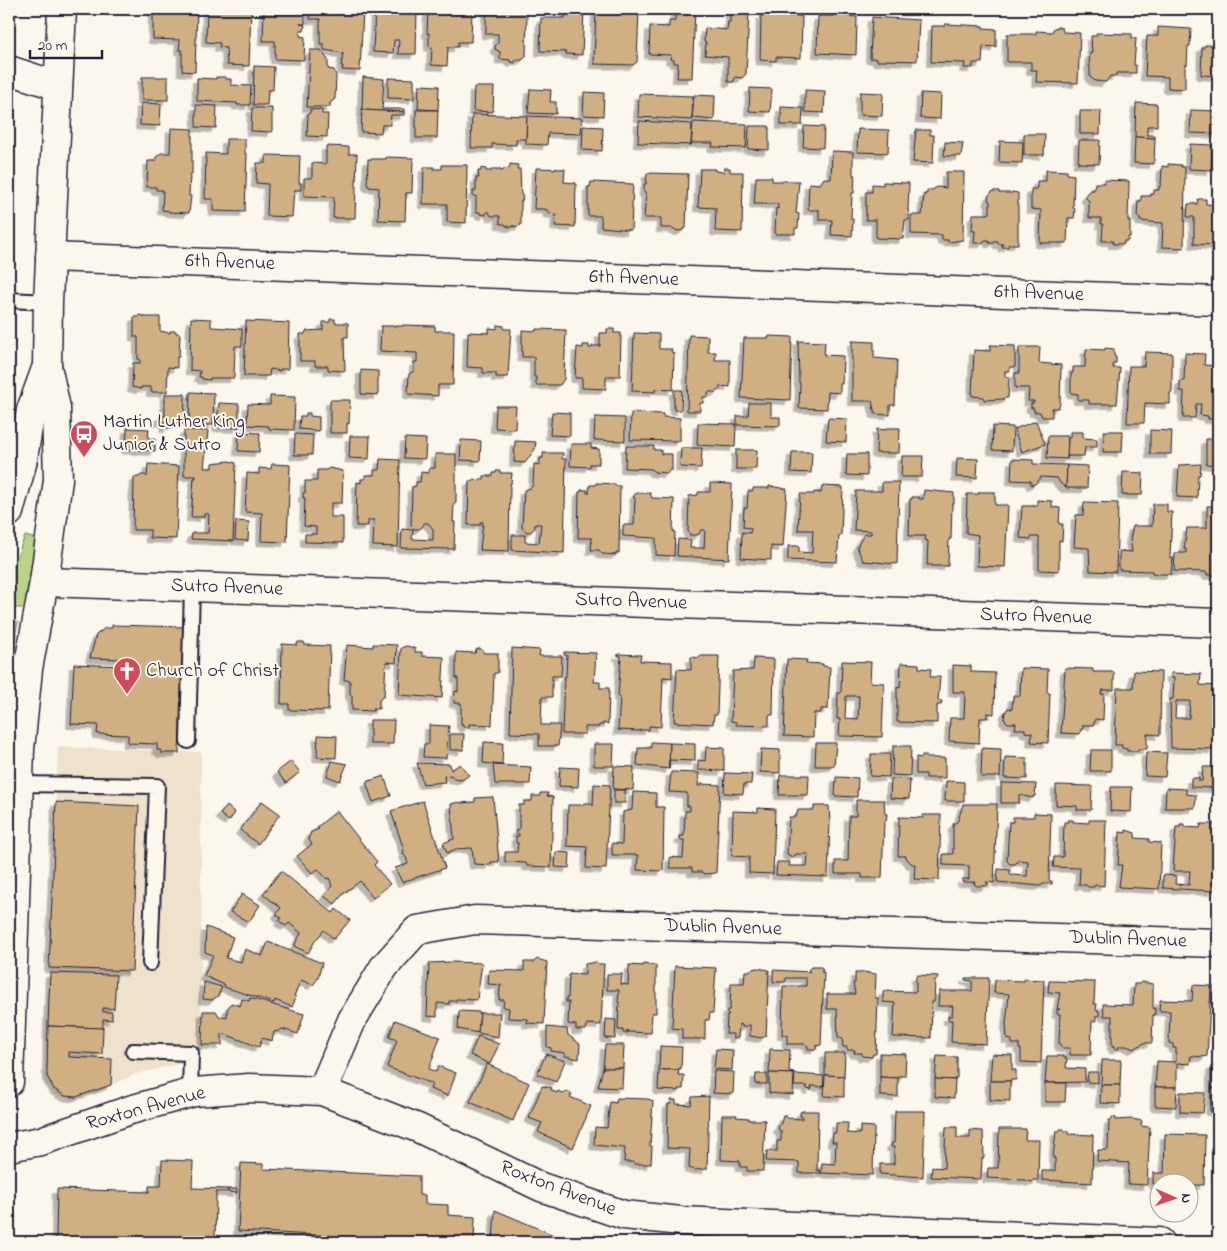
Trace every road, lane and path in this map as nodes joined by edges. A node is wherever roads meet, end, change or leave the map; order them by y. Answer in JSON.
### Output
{"nodes":[{"id":1,"x":62,"y":9,"type":"edge"},
{"id":2,"x":9,"y":70,"type":"edge"},
{"id":3,"x":58,"y":86,"type":"junction"},
{"id":4,"x":50,"y":257,"type":"junction"},
{"id":5,"x":9,"y":300,"type":"edge"},
{"id":6,"x":1218,"y":301,"type":"edge"},
{"id":7,"x":48,"y":302,"type":"junction"},
{"id":8,"x":47,"y":366,"type":"junction"},
{"id":9,"x":15,"y":464,"type":"edge"},
{"id":10,"x":9,"y":512,"type":"edge"},
{"id":11,"x":44,"y":582,"type":"junction"},
{"id":12,"x":192,"y":587,"type":"junction"},
{"id":13,"x":1218,"y":623,"type":"edge"},
{"id":14,"x":188,"y":741,"type":"dead end"},
{"id":15,"x":20,"y":784,"type":"junction"},
{"id":16,"x":9,"y":930,"type":"edge"},
{"id":17,"x":1218,"y":943,"type":"edge"},
{"id":18,"x":150,"y":963,"type":"dead end"},
{"id":19,"x":12,"y":964,"type":"junction"},
{"id":20,"x":133,"y":1052,"type":"dead end"},
{"id":21,"x":9,"y":1082,"type":"edge"},
{"id":22,"x":322,"y":1091,"type":"junction"},
{"id":23,"x":190,"y":1093,"type":"junction"},
{"id":24,"x":9,"y":1147,"type":"edge"},
{"id":25,"x":1160,"y":1242,"type":"edge"}],
"edges":[{"from":1,"to":3,"type":"street"},
{"from":2,"to":3,"type":"street"},
{"from":3,"to":4,"type":"street"},
{"from":4,"to":6,"type":"street","name":"6th Avenue"},
{"from":4,"to":7,"type":"street"},
{"from":5,"to":7,"type":"lane"},
{"from":7,"to":8,"type":"street"},
{"from":8,"to":9,"type":"street"},
{"from":8,"to":11,"type":"street"},
{"from":9,"to":10,"type":"street"},
{"from":11,"to":12,"type":"street","name":"Sutro Avenue"},
{"from":11,"to":15,"type":"street"},
{"from":12,"to":13,"type":"street","name":"Sutro Avenue"},
{"from":12,"to":14,"type":"lane"},
{"from":15,"to":18,"type":"lane"},
{"from":15,"to":19,"type":"street"},
{"from":16,"to":19,"type":"street"},
{"from":17,"to":22,"type":"street","name":"Dublin Avenue"},
{"from":19,"to":21,"type":"street"},
{"from":20,"to":23,"type":"lane"},
{"from":22,"to":23,"type":"street","name":"Roxton Avenue"},
{"from":22,"to":25,"type":"street","name":"Roxton Avenue"},
{"from":23,"to":24,"type":"street","name":"Roxton Avenue"}]}
